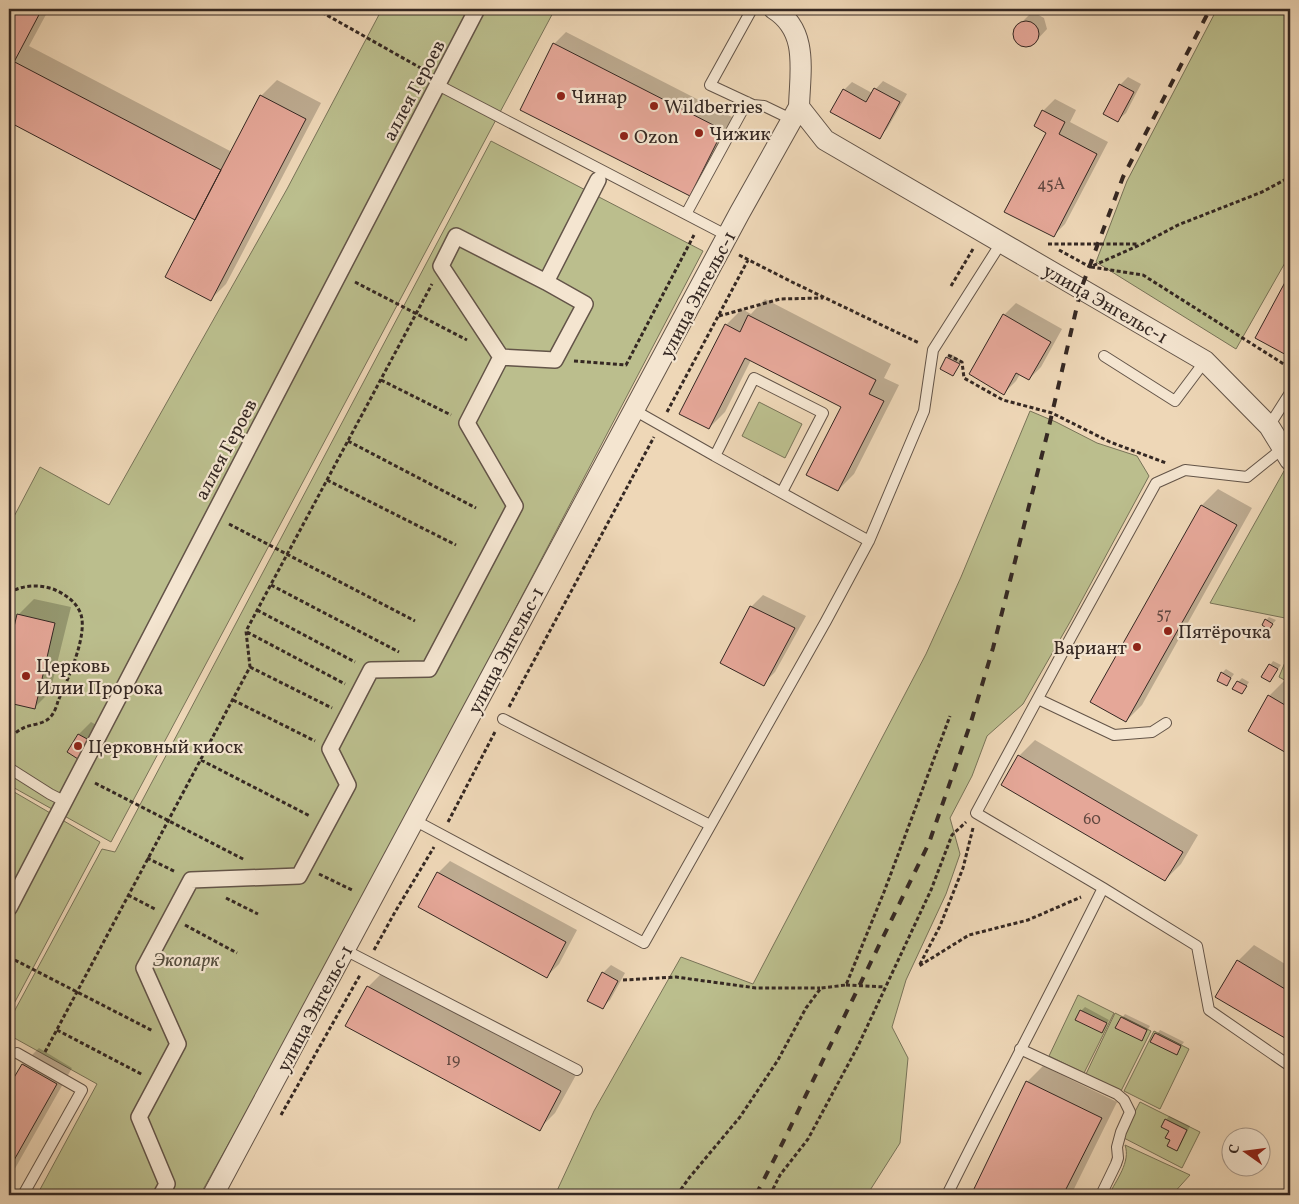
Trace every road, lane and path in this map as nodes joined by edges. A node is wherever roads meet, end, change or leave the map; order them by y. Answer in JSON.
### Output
{"nodes":[{"id":1,"x":316,"y":9,"type":"edge"},
{"id":2,"x":478,"y":9,"type":"edge"},
{"id":3,"x":752,"y":9,"type":"edge"},
{"id":4,"x":774,"y":9,"type":"edge"},
{"id":5,"x":427,"y":72,"type":"dead end"},
{"id":6,"x":438,"y":85,"type":"junction"},
{"id":7,"x":747,"y":102,"type":"junction"},
{"id":8,"x":795,"y":113,"type":"junction"},
{"id":9,"x":1290,"y":177,"type":"edge"},
{"id":10,"x":598,"y":180,"type":"dead end"},
{"id":11,"x":686,"y":214,"type":"junction"},
{"id":12,"x":696,"y":231,"type":"dead end"},
{"id":13,"x":1039,"y":240,"type":"dead end"},
{"id":14,"x":1001,"y":243,"type":"junction"},
{"id":15,"x":731,"y":244,"type":"junction"},
{"id":16,"x":1048,"y":244,"type":"junction"},
{"id":17,"x":1142,"y":244,"type":"junction"},
{"id":18,"x":441,"y":266,"type":"junction"},
{"id":19,"x":1090,"y":267,"type":"junction"},
{"id":20,"x":340,"y":274,"type":"junction"},
{"id":21,"x":546,"y":282,"type":"junction"},
{"id":22,"x":825,"y":298,"type":"junction"},
{"id":23,"x":416,"y":314,"type":"junction"},
{"id":24,"x":718,"y":316,"type":"dead end"},
{"id":25,"x":933,"y":350,"type":"junction"},
{"id":26,"x":1104,"y":356,"type":"dead end"},
{"id":27,"x":501,"y":357,"type":"junction"},
{"id":28,"x":555,"y":360,"type":"junction"},
{"id":29,"x":1205,"y":361,"type":"junction"},
{"id":30,"x":1290,"y":368,"type":"edge"},
{"id":31,"x":381,"y":380,"type":"junction"},
{"id":32,"x":1290,"y":393,"type":"edge"},
{"id":33,"x":634,"y":410,"type":"junction"},
{"id":34,"x":467,"y":423,"type":"junction"},
{"id":35,"x":1269,"y":426,"type":"junction"},
{"id":36,"x":348,"y":441,"type":"junction"},
{"id":37,"x":1287,"y":454,"type":"edge"},
{"id":38,"x":715,"y":456,"type":"junction"},
{"id":39,"x":1185,"y":470,"type":"junction"},
{"id":40,"x":327,"y":480,"type":"junction"},
{"id":41,"x":782,"y":492,"type":"junction"},
{"id":42,"x":476,"y":508,"type":"dead end"},
{"id":43,"x":213,"y":515,"type":"junction"},
{"id":44,"x":869,"y":540,"type":"junction"},
{"id":45,"x":456,"y":545,"type":"dead end"},
{"id":46,"x":287,"y":554,"type":"junction"},
{"id":47,"x":271,"y":585,"type":"junction"},
{"id":48,"x":9,"y":593,"type":"edge"},
{"id":49,"x":257,"y":610,"type":"junction"},
{"id":50,"x":415,"y":621,"type":"dead end"},
{"id":51,"x":246,"y":631,"type":"junction"},
{"id":52,"x":399,"y":652,"type":"dead end"},
{"id":53,"x":250,"y":667,"type":"junction"},
{"id":54,"x":371,"y":670,"type":"junction"},
{"id":55,"x":360,"y":691,"type":"junction"},
{"id":56,"x":1038,"y":699,"type":"junction"},
{"id":57,"x":233,"y":700,"type":"junction"},
{"id":58,"x":347,"y":715,"type":"junction"},
{"id":59,"x":950,"y":716,"type":"dead end"},
{"id":60,"x":503,"y":719,"type":"dead end"},
{"id":61,"x":1166,"y":723,"type":"dead end"},
{"id":62,"x":9,"y":738,"type":"edge"},
{"id":63,"x":330,"y":749,"type":"junction"},
{"id":64,"x":201,"y":760,"type":"junction"},
{"id":65,"x":9,"y":768,"type":"edge"},
{"id":66,"x":79,"y":774,"type":"junction"},
{"id":67,"x":64,"y":801,"type":"junction"},
{"id":68,"x":976,"y":813,"type":"junction"},
{"id":69,"x":310,"y":816,"type":"dead end"},
{"id":70,"x":168,"y":820,"type":"junction"},
{"id":71,"x":414,"y":820,"type":"junction"},
{"id":72,"x":710,"y":824,"type":"junction"},
{"id":73,"x":305,"y":867,"type":"junction"},
{"id":74,"x":278,"y":877,"type":"junction"},
{"id":75,"x":1103,"y":888,"type":"junction"},
{"id":76,"x":371,"y":900,"type":"junction"},
{"id":77,"x":9,"y":908,"type":"edge"},
{"id":78,"x":395,"y":912,"type":"dead end"},
{"id":79,"x":345,"y":950,"type":"junction"},
{"id":80,"x":9,"y":957,"type":"edge"},
{"id":81,"x":623,"y":980,"type":"dead end"},
{"id":82,"x":846,"y":985,"type":"junction"},
{"id":83,"x":884,"y":987,"type":"junction"},
{"id":84,"x":821,"y":988,"type":"junction"},
{"id":85,"x":77,"y":992,"type":"junction"},
{"id":86,"x":57,"y":1030,"type":"junction"},
{"id":87,"x":178,"y":1044,"type":"junction"},
{"id":88,"x":1020,"y":1049,"type":"junction"},
{"id":89,"x":17,"y":1053,"type":"dead end"},
{"id":90,"x":38,"y":1065,"type":"junction"},
{"id":91,"x":1290,"y":1066,"type":"edge"},
{"id":92,"x":577,"y":1070,"type":"dead end"},
{"id":93,"x":157,"y":1082,"type":"junction"},
{"id":94,"x":23,"y":1195,"type":"edge"},
{"id":95,"x":161,"y":1195,"type":"edge"},
{"id":96,"x":213,"y":1195,"type":"edge"},
{"id":97,"x":677,"y":1195,"type":"edge"},
{"id":98,"x":770,"y":1195,"type":"edge"},
{"id":99,"x":947,"y":1195,"type":"edge"},
{"id":100,"x":1101,"y":1195,"type":"edge"}],
"edges":[{"from":1,"to":5,"type":"path"},
{"from":2,"to":6,"type":"street","name":"аллея Героев"},
{"from":3,"to":7,"type":"lane"},
{"from":4,"to":8,"type":"street","name":"улица Энгельс-1"},
{"from":6,"to":11,"type":"lane"},
{"from":6,"to":20,"type":"street","name":"аллея Героев"},
{"from":7,"to":8,"type":"lane"},
{"from":7,"to":11,"type":"lane"},
{"from":8,"to":14,"type":"street","name":"улица Энгельс-1"},
{"from":8,"to":15,"type":"street","name":"улица Энгельс-1"},
{"from":9,"to":17,"type":"path"},
{"from":10,"to":21,"type":"street"},
{"from":11,"to":15,"type":"lane"},
{"from":12,"to":28,"type":"path"},
{"from":13,"to":16,"type":"path"},
{"from":14,"to":25,"type":"lane"},
{"from":14,"to":29,"type":"street","name":"улица Энгельс-1"},
{"from":15,"to":22,"type":"path"},
{"from":15,"to":33,"type":"street","name":"улица Энгельс-1"},
{"from":16,"to":17,"type":"path"},
{"from":16,"to":19,"type":"path"},
{"from":17,"to":19,"type":"path"},
{"from":18,"to":21,"type":"street"},
{"from":18,"to":23,"type":"path"},
{"from":18,"to":27,"type":"street"},
{"from":19,"to":30,"type":"path"},
{"from":20,"to":23,"type":"path"},
{"from":20,"to":43,"type":"street","name":"аллея Героев"},
{"from":21,"to":28,"type":"street"},
{"from":22,"to":24,"type":"path"},
{"from":22,"to":25,"type":"path"},
{"from":23,"to":27,"type":"path"},
{"from":23,"to":31,"type":"path"},
{"from":25,"to":39,"type":"path"},
{"from":25,"to":44,"type":"lane"},
{"from":26,"to":29,"type":"lane"},
{"from":27,"to":28,"type":"street"},
{"from":27,"to":34,"type":"street"},
{"from":29,"to":35,"type":"street","name":"улица Энгельс-1"},
{"from":31,"to":34,"type":"path"},
{"from":31,"to":36,"type":"path"},
{"from":32,"to":35,"type":"lane"},
{"from":33,"to":38,"type":"lane"},
{"from":33,"to":71,"type":"street","name":"улица Энгельс-1"},
{"from":34,"to":54,"type":"street"},
{"from":35,"to":37,"type":"street","name":"улица Энгельс-1"},
{"from":36,"to":40,"type":"path"},
{"from":36,"to":42,"type":"path"},
{"from":37,"to":39,"type":"lane"},
{"from":38,"to":41,"type":"lane"},
{"from":38,"to":41,"type":"lane"},
{"from":39,"to":56,"type":"lane"},
{"from":40,"to":45,"type":"path"},
{"from":40,"to":46,"type":"path"},
{"from":41,"to":44,"type":"lane"},
{"from":43,"to":46,"type":"path"},
{"from":43,"to":66,"type":"street","name":"аллея Героев"},
{"from":44,"to":72,"type":"lane"},
{"from":46,"to":47,"type":"path"},
{"from":46,"to":50,"type":"path"},
{"from":47,"to":49,"type":"path"},
{"from":47,"to":52,"type":"path"},
{"from":48,"to":62,"type":"path"},
{"from":49,"to":51,"type":"path"},
{"from":49,"to":54,"type":"path"},
{"from":51,"to":53,"type":"path"},
{"from":51,"to":55,"type":"path"},
{"from":53,"to":57,"type":"path"},
{"from":53,"to":58,"type":"path"},
{"from":54,"to":55,"type":"street"},
{"from":55,"to":58,"type":"street"},
{"from":56,"to":61,"type":"lane"},
{"from":56,"to":68,"type":"lane"},
{"from":57,"to":63,"type":"path"},
{"from":57,"to":64,"type":"path"},
{"from":58,"to":63,"type":"street"},
{"from":59,"to":82,"type":"path"},
{"from":60,"to":72,"type":"lane"},
{"from":63,"to":73,"type":"street"},
{"from":64,"to":69,"type":"path"},
{"from":64,"to":70,"type":"path"},
{"from":65,"to":67,"type":"lane"},
{"from":66,"to":67,"type":"street","name":"аллея Героев"},
{"from":66,"to":70,"type":"path"},
{"from":67,"to":77,"type":"street","name":"аллея Героев"},
{"from":68,"to":75,"type":"lane"},
{"from":68,"to":75,"type":"path"},
{"from":68,"to":83,"type":"path"},
{"from":70,"to":74,"type":"path"},
{"from":70,"to":85,"type":"path"},
{"from":71,"to":72,"type":"lane"},
{"from":71,"to":76,"type":"street","name":"улица Энгельс-1"},
{"from":73,"to":74,"type":"street"},
{"from":73,"to":76,"type":"path"},
{"from":74,"to":87,"type":"street"},
{"from":75,"to":88,"type":"lane"},
{"from":75,"to":91,"type":"lane"},
{"from":76,"to":78,"type":"path"},
{"from":76,"to":79,"type":"street","name":"улица Энгельс-1"},
{"from":79,"to":92,"type":"lane"},
{"from":79,"to":96,"type":"street","name":"улица Энгельс-1"},
{"from":80,"to":85,"type":"path"},
{"from":81,"to":84,"type":"path"},
{"from":82,"to":83,"type":"path"},
{"from":82,"to":84,"type":"path"},
{"from":83,"to":98,"type":"path"},
{"from":84,"to":97,"type":"path"},
{"from":85,"to":86,"type":"path"},
{"from":85,"to":87,"type":"path"},
{"from":86,"to":90,"type":"path"},
{"from":86,"to":93,"type":"path"},
{"from":87,"to":93,"type":"street"},
{"from":88,"to":99,"type":"lane"},
{"from":88,"to":100,"type":"lane"},
{"from":89,"to":90,"type":"lane"},
{"from":90,"to":94,"type":"lane"},
{"from":93,"to":95,"type":"street"}]}
